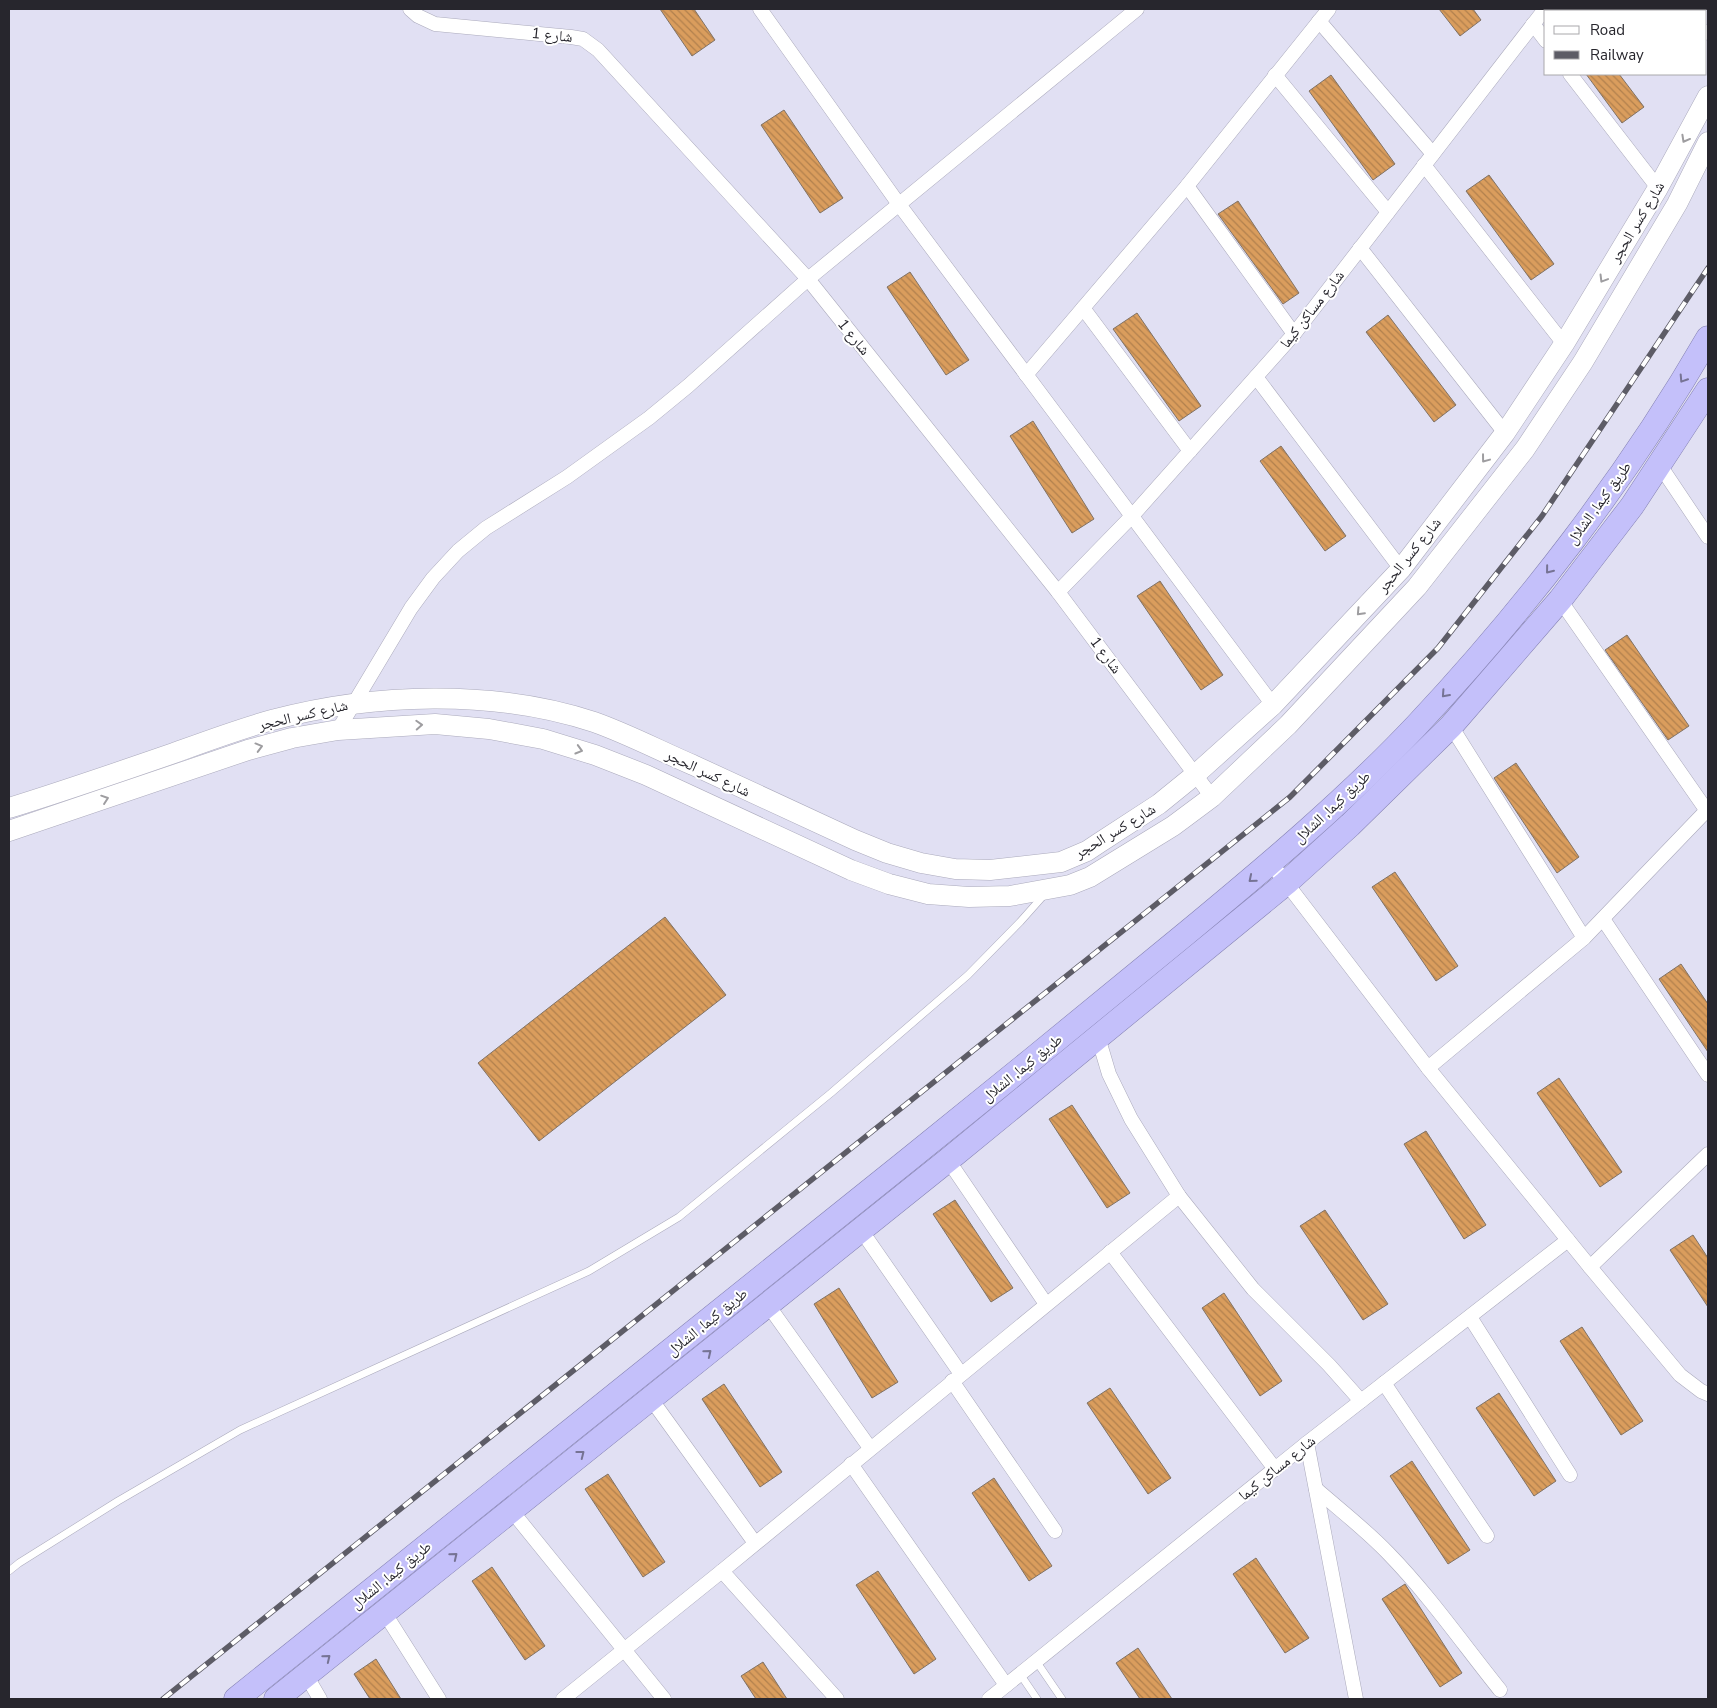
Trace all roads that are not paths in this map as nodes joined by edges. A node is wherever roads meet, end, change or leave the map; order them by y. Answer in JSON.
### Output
{"nodes":[{"id":1,"x":410,"y":9,"type":"edge"},
{"id":2,"x":760,"y":9,"type":"edge"},
{"id":3,"x":1137,"y":9,"type":"edge"},
{"id":4,"x":1329,"y":9,"type":"edge"},
{"id":5,"x":1544,"y":10,"type":"edge"},
{"id":6,"x":1319,"y":21,"type":"junction"},
{"id":7,"x":1533,"y":24,"type":"junction"},
{"id":8,"x":1544,"y":38,"type":"edge"},
{"id":9,"x":1275,"y":75,"type":"junction"},
{"id":10,"x":1571,"y":75,"type":"edge"},
{"id":11,"x":1708,"y":96,"type":"edge"},
{"id":12,"x":1708,"y":142,"type":"edge"},
{"id":13,"x":1429,"y":159,"type":"junction"},
{"id":14,"x":1187,"y":186,"type":"junction"},
{"id":15,"x":1658,"y":188,"type":"junction"},
{"id":16,"x":898,"y":203,"type":"junction"},
{"id":17,"x":1388,"y":212,"type":"junction"},
{"id":18,"x":1360,"y":248,"type":"junction"},
{"id":19,"x":808,"y":279,"type":"junction"},
{"id":20,"x":1083,"y":308,"type":"junction"},
{"id":21,"x":1294,"y":334,"type":"junction"},
{"id":22,"x":1708,"y":338,"type":"edge"},
{"id":23,"x":1564,"y":344,"type":"junction"},
{"id":24,"x":1026,"y":375,"type":"junction"},
{"id":25,"x":1256,"y":377,"type":"junction"},
{"id":26,"x":1708,"y":390,"type":"edge"},
{"id":27,"x":1505,"y":433,"type":"junction"},
{"id":28,"x":1190,"y":451,"type":"junction"},
{"id":29,"x":1659,"y":464,"type":"junction"},
{"id":30,"x":1132,"y":516,"type":"junction"},
{"id":31,"x":1708,"y":537,"type":"edge"},
{"id":32,"x":1400,"y":569,"type":"junction"},
{"id":33,"x":1058,"y":592,"type":"junction"},
{"id":34,"x":1560,"y":600,"type":"junction"},
{"id":35,"x":354,"y":703,"type":"junction"},
{"id":36,"x":1273,"y":705,"type":"junction"},
{"id":37,"x":1451,"y":726,"type":"junction"},
{"id":38,"x":338,"y":730,"type":"junction"},
{"id":39,"x":1196,"y":774,"type":"junction"},
{"id":40,"x":63,"y":792,"type":"junction"},
{"id":41,"x":1212,"y":797,"type":"junction"},
{"id":42,"x":9,"y":808,"type":"edge"},
{"id":43,"x":1707,"y":810,"type":"edge"},
{"id":44,"x":70,"y":811,"type":"junction"},
{"id":45,"x":9,"y":831,"type":"edge"},
{"id":46,"x":1060,"y":862,"type":"junction"},
{"id":47,"x":1271,"y":863,"type":"junction"},
{"id":48,"x":1286,"y":883,"type":"junction"},
{"id":49,"x":1050,"y":889,"type":"junction"},
{"id":50,"x":1603,"y":919,"type":"junction"},
{"id":51,"x":1584,"y":938,"type":"junction"},
{"id":52,"x":1098,"y":1037,"type":"junction"},
{"id":53,"x":1428,"y":1068,"type":"junction"},
{"id":54,"x":1708,"y":1075,"type":"edge"},
{"id":55,"x":1708,"y":1154,"type":"edge"},
{"id":56,"x":948,"y":1160,"type":"junction"},
{"id":57,"x":1179,"y":1196,"type":"junction"},
{"id":58,"x":861,"y":1230,"type":"junction"},
{"id":59,"x":1568,"y":1240,"type":"junction"},
{"id":60,"x":1110,"y":1252,"type":"junction"},
{"id":61,"x":1590,"y":1267,"type":"junction"},
{"id":62,"x":1046,"y":1304,"type":"junction"},
{"id":63,"x":768,"y":1305,"type":"junction"},
{"id":64,"x":1470,"y":1317,"type":"junction"},
{"id":65,"x":957,"y":1377,"type":"junction"},
{"id":66,"x":1384,"y":1383,"type":"junction"},
{"id":67,"x":1708,"y":1394,"type":"edge"},
{"id":68,"x":652,"y":1399,"type":"junction"},
{"id":69,"x":1361,"y":1401,"type":"junction"},
{"id":70,"x":1307,"y":1443,"type":"junction"},
{"id":71,"x":870,"y":1448,"type":"junction"},
{"id":72,"x":851,"y":1464,"type":"junction"},
{"id":73,"x":1275,"y":1468,"type":"junction"},
{"id":74,"x":1570,"y":1475,"type":"dead end"},
{"id":75,"x":512,"y":1477,"type":"junction"},
{"id":76,"x":1316,"y":1489,"type":"junction"},
{"id":77,"x":529,"y":1495,"type":"junction"},
{"id":78,"x":511,"y":1510,"type":"junction"},
{"id":79,"x":1055,"y":1531,"type":"dead end"},
{"id":80,"x":1487,"y":1536,"type":"dead end"},
{"id":81,"x":755,"y":1543,"type":"junction"},
{"id":82,"x":9,"y":1571,"type":"edge"},
{"id":83,"x":722,"y":1571,"type":"junction"},
{"id":84,"x":384,"y":1612,"type":"junction"},
{"id":85,"x":624,"y":1650,"type":"junction"},
{"id":86,"x":1036,"y":1661,"type":"junction"},
{"id":87,"x":1020,"y":1674,"type":"junction"},
{"id":88,"x":306,"y":1675,"type":"junction"},
{"id":89,"x":1006,"y":1685,"type":"junction"},
{"id":90,"x":1500,"y":1690,"type":"dead end"},
{"id":91,"x":236,"y":1699,"type":"edge"},
{"id":92,"x":276,"y":1699,"type":"edge"},
{"id":93,"x":320,"y":1699,"type":"edge"},
{"id":94,"x":439,"y":1699,"type":"edge"},
{"id":95,"x":563,"y":1699,"type":"edge"},
{"id":96,"x":664,"y":1699,"type":"edge"},
{"id":97,"x":837,"y":1699,"type":"edge"},
{"id":98,"x":988,"y":1699,"type":"edge"},
{"id":99,"x":1037,"y":1699,"type":"edge"},
{"id":100,"x":1062,"y":1699,"type":"edge"},
{"id":101,"x":1356,"y":1699,"type":"edge"}],
"edges":[{"from":1,"to":19,"type":"street","name":"شارع 1"},
{"from":2,"to":16,"type":"street"},
{"from":3,"to":16,"type":"street"},
{"from":4,"to":6,"type":"street"},
{"from":5,"to":7,"type":"street","name":"شارع مساكن كيما"},
{"from":6,"to":9,"type":"street"},
{"from":6,"to":13,"type":"street"},
{"from":7,"to":8,"type":"street"},
{"from":7,"to":13,"type":"street","name":"شارع مساكن كيما"},
{"from":9,"to":14,"type":"street"},
{"from":9,"to":17,"type":"street"},
{"from":10,"to":15,"type":"street"},
{"from":11,"to":15,"type":"main road","name":"شارع كسر الحجر","one_way":true},
{"from":12,"to":41,"type":"main road","name":"شارع كسر الحجر"},
{"from":13,"to":17,"type":"street","name":"شارع مساكن كيما"},
{"from":13,"to":23,"type":"street"},
{"from":14,"to":20,"type":"street"},
{"from":14,"to":21,"type":"street"},
{"from":15,"to":23,"type":"main road","name":"شارع كسر الحجر","one_way":true},
{"from":16,"to":19,"type":"street"},
{"from":16,"to":24,"type":"street"},
{"from":17,"to":18,"type":"street","name":"شارع مساكن كيما"},
{"from":18,"to":21,"type":"street","name":"شارع مساكن كيما"},
{"from":18,"to":27,"type":"street"},
{"from":19,"to":33,"type":"street","name":"شارع 1"},
{"from":19,"to":35,"type":"street"},
{"from":20,"to":24,"type":"street"},
{"from":20,"to":28,"type":"street"},
{"from":21,"to":25,"type":"street","name":"شارع مساكن كيما"},
{"from":22,"to":47,"type":"highway","name":"طريق كيما, الشلال","one_way":true},
{"from":23,"to":27,"type":"main road","name":"شارع كسر الحجر"},
{"from":24,"to":30,"type":"street"},
{"from":25,"to":28,"type":"street","name":"شارع مساكن كيما"},
{"from":25,"to":32,"type":"street"},
{"from":26,"to":29,"type":"highway","name":"طريق كيما, الشلال"},
{"from":27,"to":32,"type":"main road","name":"شارع كسر الحجر","one_way":true},
{"from":28,"to":30,"type":"street","name":"شارع مساكن كيما"},
{"from":29,"to":31,"type":"street"},
{"from":29,"to":34,"type":"highway","name":"طريق كيما, الشلال"},
{"from":30,"to":33,"type":"street","name":"شارع مساكن كيما"},
{"from":30,"to":36,"type":"street"},
{"from":32,"to":36,"type":"main road","name":"شارع كسر الحجر","one_way":true},
{"from":33,"to":39,"type":"street","name":"شارع 1"},
{"from":34,"to":37,"type":"highway","name":"طريق كيما, الشلال"},
{"from":34,"to":43,"type":"street"},
{"from":35,"to":38,"type":"street"},
{"from":35,"to":40,"type":"main road","name":"شارع كسر الحجر"},
{"from":35,"to":46,"type":"main road","name":"شارع كسر الحجر"},
{"from":36,"to":39,"type":"main road","name":"شارع كسر الحجر"},
{"from":37,"to":48,"type":"highway","name":"طريق كيما, الشلال"},
{"from":37,"to":51,"type":"street"},
{"from":44,"to":38,"type":"main road","name":"شارع كسر الحجر","one_way":true},
{"from":38,"to":49,"type":"main road","name":"شارع كسر الحجر","one_way":true},
{"from":39,"to":41,"type":"street","name":"شارع 1"},
{"from":39,"to":46,"type":"main road","name":"شارع كسر الحجر"},
{"from":40,"to":42,"type":"main road","name":"شارع كسر الحجر"},
{"from":40,"to":44,"type":"main road"},
{"from":41,"to":49,"type":"main road","name":"شارع كسر الحجر"},
{"from":43,"to":50,"type":"street"},
{"from":44,"to":45,"type":"main road","name":"شارع كسر الحجر"},
{"from":46,"to":49,"type":"main road"},
{"from":47,"to":48,"type":"street"},
{"from":47,"to":75,"type":"highway","name":"طريق كيما, الشلال","one_way":true},
{"from":48,"to":52,"type":"highway","name":"طريق كيما, الشلال"},
{"from":48,"to":53,"type":"street"},
{"from":49,"to":82,"type":"lane"},
{"from":50,"to":51,"type":"street"},
{"from":50,"to":54,"type":"street"},
{"from":51,"to":53,"type":"street"},
{"from":52,"to":56,"type":"highway","name":"طريق كيما, الشلال"},
{"from":52,"to":57,"type":"street"},
{"from":53,"to":59,"type":"street"},
{"from":55,"to":61,"type":"street"},
{"from":56,"to":58,"type":"highway","name":"طريق كيما, الشلال"},
{"from":56,"to":62,"type":"street"},
{"from":57,"to":60,"type":"street"},
{"from":57,"to":69,"type":"street"},
{"from":58,"to":63,"type":"highway","name":"طريق كيما, الشلال"},
{"from":58,"to":65,"type":"street"},
{"from":59,"to":61,"type":"street"},
{"from":59,"to":64,"type":"street","name":"شارع مساكن كيما"},
{"from":60,"to":62,"type":"street"},
{"from":60,"to":73,"type":"street"},
{"from":61,"to":67,"type":"street"},
{"from":62,"to":65,"type":"street"},
{"from":68,"to":63,"type":"highway","name":"طريق كيما, الشلال","one_way":true},
{"from":63,"to":71,"type":"street"},
{"from":64,"to":66,"type":"street","name":"شارع مساكن كيما"},
{"from":64,"to":74,"type":"street"},
{"from":65,"to":71,"type":"street"},
{"from":65,"to":79,"type":"street"},
{"from":66,"to":69,"type":"street","name":"شارع مساكن كيما"},
{"from":66,"to":80,"type":"street"},
{"from":77,"to":68,"type":"highway","name":"طريق كيما, الشلال","one_way":true},
{"from":68,"to":81,"type":"street"},
{"from":69,"to":70,"type":"street","name":"شارع مساكن كيما"},
{"from":70,"to":73,"type":"street","name":"شارع مساكن كيما"},
{"from":70,"to":76,"type":"street"},
{"from":71,"to":72,"type":"street"},
{"from":72,"to":81,"type":"street"},
{"from":72,"to":89,"type":"street"},
{"from":73,"to":86,"type":"street","name":"شارع مساكن كيما"},
{"from":75,"to":77,"type":"highway"},
{"from":75,"to":91,"type":"highway","name":"طريق كيما, الشلال"},
{"from":76,"to":90,"type":"street"},
{"from":76,"to":101,"type":"street"},
{"from":77,"to":78,"type":"highway","name":"طريق كيما, الشلال"},
{"from":84,"to":78,"type":"highway","name":"طريق كيما, الشلال","one_way":true},
{"from":78,"to":85,"type":"street"},
{"from":81,"to":83,"type":"street"},
{"from":83,"to":85,"type":"street"},
{"from":83,"to":97,"type":"street"},
{"from":88,"to":84,"type":"highway","name":"طريق كيما, الشلال","one_way":true},
{"from":84,"to":94,"type":"street"},
{"from":85,"to":95,"type":"street"},
{"from":85,"to":96,"type":"street"},
{"from":86,"to":87,"type":"street","name":"شارع مساكن كيما"},
{"from":86,"to":100,"type":"lane"},
{"from":87,"to":89,"type":"street","name":"شارع مساكن كيما"},
{"from":87,"to":99,"type":"lane"},
{"from":88,"to":92,"type":"highway","name":"طريق كيما, الشلال"},
{"from":88,"to":93,"type":"street"},
{"from":89,"to":98,"type":"street","name":"شارع مساكن كيما"}]}
